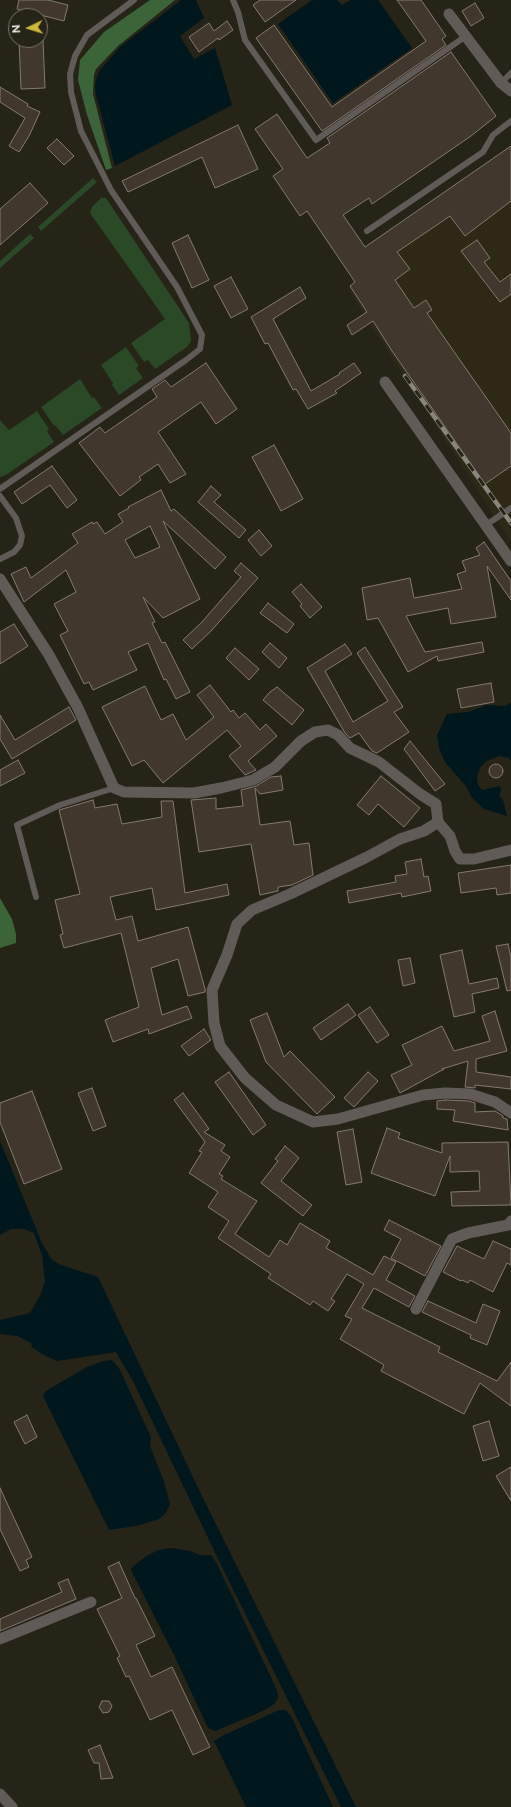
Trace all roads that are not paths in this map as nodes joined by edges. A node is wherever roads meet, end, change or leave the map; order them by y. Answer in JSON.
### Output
{"nodes":[{"id":1,"x":134,"y":0,"type":"edge"},
{"id":2,"x":233,"y":0,"type":"edge"},
{"id":3,"x":450,"y":14,"type":"dead end"},
{"id":4,"x":466,"y":36,"type":"junction"},
{"id":5,"x":511,"y":73,"type":"edge"},
{"id":6,"x":501,"y":83,"type":"junction"},
{"id":7,"x":511,"y":91,"type":"edge"},
{"id":8,"x":511,"y":121,"type":"edge"},
{"id":9,"x":367,"y":231,"type":"dead end"},
{"id":10,"x":385,"y":382,"type":"dead end"},
{"id":11,"x":0,"y":489,"type":"edge"},
{"id":12,"x":0,"y":496,"type":"edge"},
{"id":13,"x":511,"y":508,"type":"edge"},
{"id":14,"x":486,"y":525,"type":"junction"},
{"id":15,"x":0,"y":559,"type":"edge"},
{"id":16,"x":511,"y":561,"type":"edge"},
{"id":17,"x":0,"y":579,"type":"edge"},
{"id":18,"x":114,"y":788,"type":"junction"},
{"id":19,"x":438,"y":822,"type":"junction"},
{"id":20,"x":511,"y":850,"type":"edge"},
{"id":21,"x":36,"y":897,"type":"dead end"},
{"id":22,"x":511,"y":1113,"type":"edge"},
{"id":23,"x":511,"y":1222,"type":"edge"},
{"id":24,"x":416,"y":1309,"type":"dead end"},
{"id":25,"x":91,"y":1602,"type":"dead end"},
{"id":26,"x":0,"y":1639,"type":"edge"},
{"id":27,"x":0,"y":1794,"type":"edge"},
{"id":28,"x":12,"y":1807,"type":"edge"}],
"edges":[{"from":1,"to":11,"type":"lane"},
{"from":2,"to":4,"type":"lane"},
{"from":3,"to":4,"type":"street"},
{"from":4,"to":6,"type":"street"},
{"from":5,"to":6,"type":"lane"},
{"from":6,"to":7,"type":"street"},
{"from":8,"to":9,"type":"lane"},
{"from":10,"to":14,"type":"street"},
{"from":12,"to":15,"type":"lane"},
{"from":13,"to":14,"type":"lane"},
{"from":14,"to":16,"type":"street"},
{"from":17,"to":18,"type":"street"},
{"from":18,"to":19,"type":"street"},
{"from":18,"to":21,"type":"lane"},
{"from":19,"to":20,"type":"street"},
{"from":19,"to":22,"type":"street"},
{"from":23,"to":24,"type":"street"},
{"from":25,"to":26,"type":"street"},
{"from":27,"to":28,"type":"street"}]}
